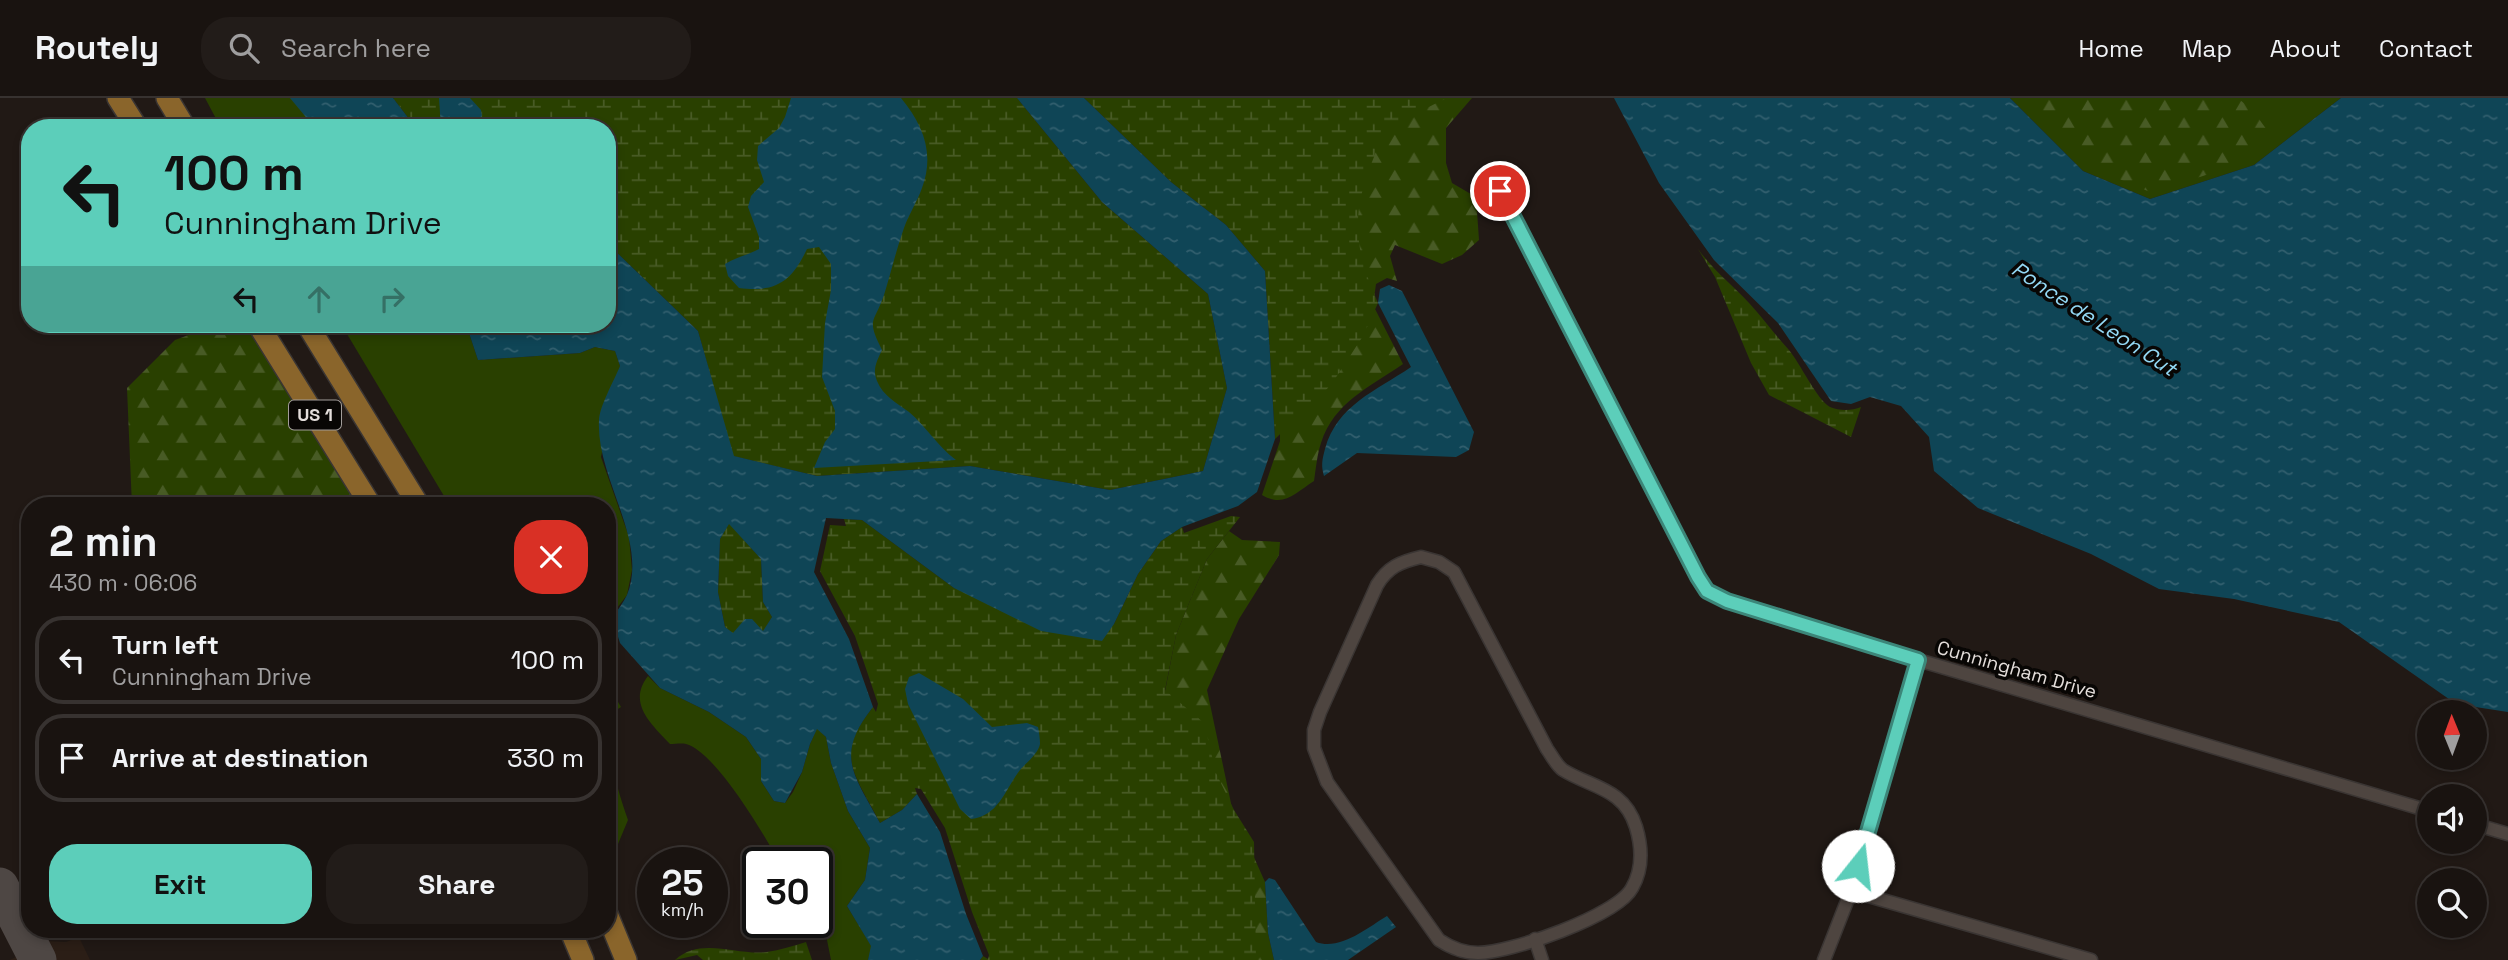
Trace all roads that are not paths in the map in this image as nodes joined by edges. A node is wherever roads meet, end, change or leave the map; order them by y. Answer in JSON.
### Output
{"nodes":[{"id":1,"x":118,"y":98,"type":"edge"},
{"id":2,"x":167,"y":98,"type":"edge"},
{"id":3,"x":131,"y":119,"type":"edge"},
{"id":4,"x":180,"y":119,"type":"edge"},
{"id":5,"x":1500,"y":191,"type":"dead end"},
{"id":6,"x":264,"y":333,"type":"edge"},
{"id":7,"x":313,"y":333,"type":"edge"},
{"id":8,"x":365,"y":497,"type":"edge"},
{"id":9,"x":413,"y":497,"type":"edge"},
{"id":10,"x":1918,"y":660,"type":"junction"},
{"id":11,"x":2417,"y":807,"type":"edge"},
{"id":12,"x":2487,"y":828,"type":"edge"},
{"id":13,"x":2508,"y":834,"type":"edge"},
{"id":14,"x":1851,"y":891,"type":"junction"},
{"id":15,"x":616,"y":936,"type":"edge"},
{"id":16,"x":574,"y":938,"type":"edge"},
{"id":17,"x":1535,"y":939,"type":"junction"},
{"id":18,"x":1510,"y":954,"type":"edge"},
{"id":19,"x":583,"y":960,"type":"edge"},
{"id":20,"x":626,"y":960,"type":"edge"},
{"id":21,"x":1542,"y":960,"type":"edge"},
{"id":22,"x":1824,"y":960,"type":"edge"},
{"id":23,"x":2091,"y":960,"type":"edge"}],
"edges":[{"from":1,"to":3,"type":"main road"},
{"from":2,"to":4,"type":"main road"},
{"from":5,"to":10,"type":"street","name":"Cunningham Drive"},
{"from":6,"to":8,"type":"main road","number":"US 1"},
{"from":7,"to":9,"type":"main road","number":"US 1"},
{"from":10,"to":11,"type":"street","name":"Cunningham Drive"},
{"from":10,"to":14,"type":"street"},
{"from":12,"to":13,"type":"street"},
{"from":14,"to":22,"type":"street"},
{"from":14,"to":23,"type":"street"},
{"from":15,"to":20,"type":"main road"},
{"from":16,"to":19,"type":"main road"},
{"from":17,"to":18,"type":"street"},
{"from":17,"to":18,"type":"street"},
{"from":17,"to":21,"type":"street"}]}
